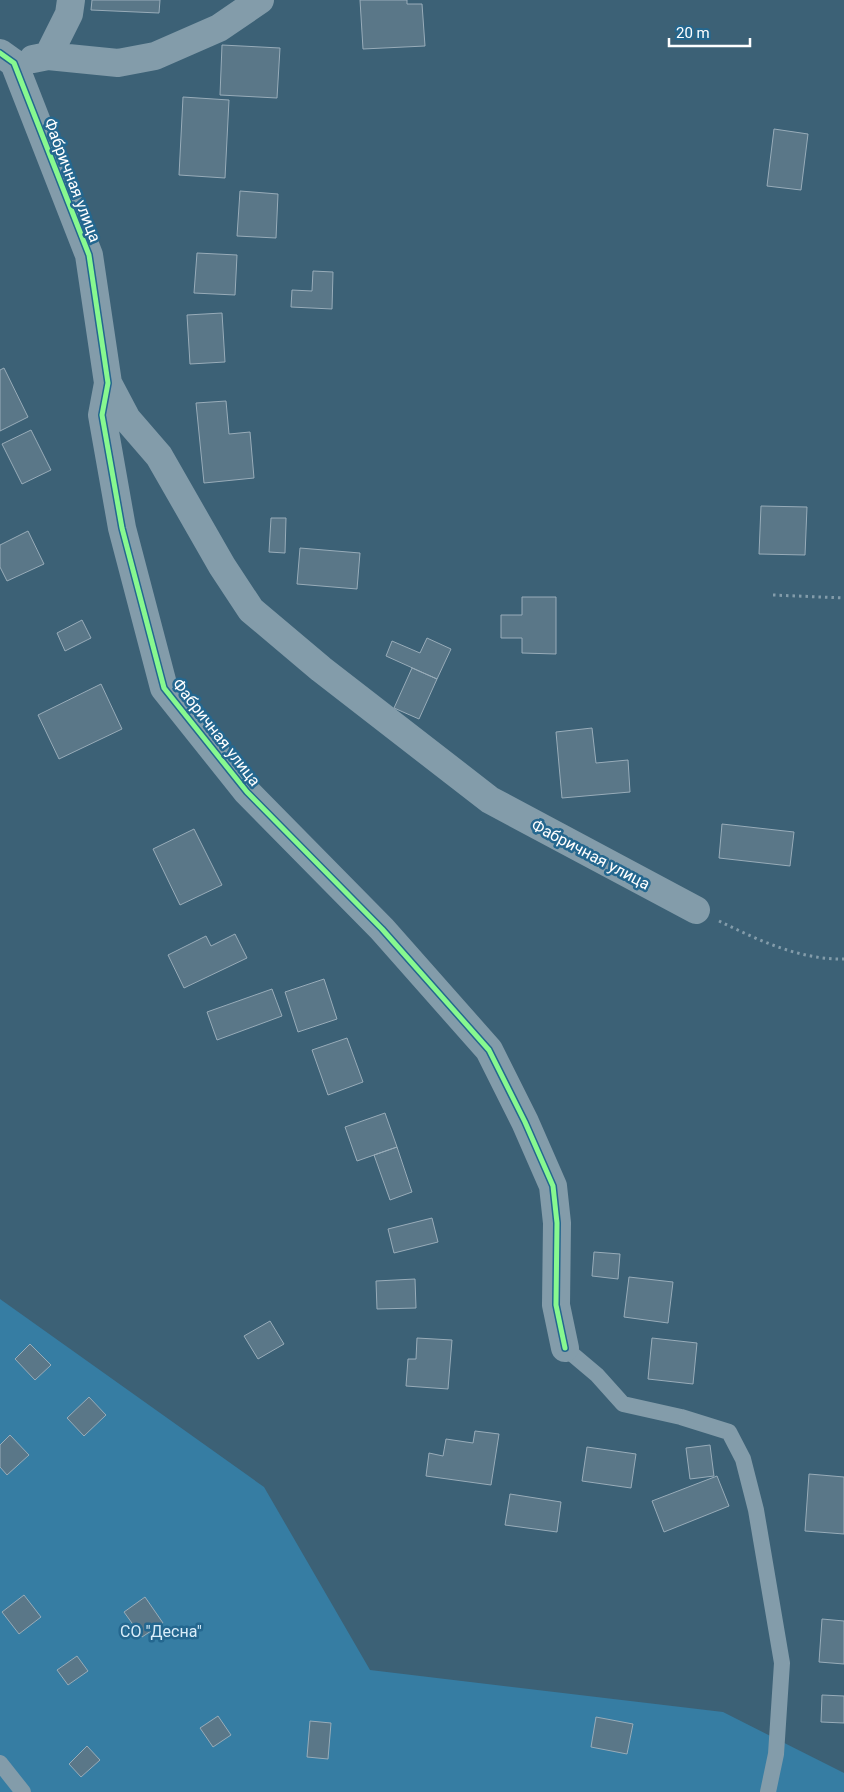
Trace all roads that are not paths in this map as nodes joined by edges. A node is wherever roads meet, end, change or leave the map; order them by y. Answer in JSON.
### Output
{"nodes":[{"id":1,"x":71,"y":0,"type":"edge"},
{"id":2,"x":260,"y":0,"type":"edge"},
{"id":3,"x":48,"y":56,"type":"junction"},
{"id":4,"x":7,"y":58,"type":"edge"},
{"id":5,"x":108,"y":383,"type":"junction"},
{"id":6,"x":696,"y":910,"type":"road end"},
{"id":7,"x":564,"y":1348,"type":"joint"},
{"id":8,"x":0,"y":1763,"type":"edge"},
{"id":9,"x":23,"y":1792,"type":"edge"},
{"id":10,"x":768,"y":1792,"type":"edge"}],
"edges":[{"from":1,"to":3,"type":"street"},
{"from":2,"to":3,"type":"street"},
{"from":3,"to":4,"type":"street"},
{"from":4,"to":5,"type":"street","name":"Фабричная улица"},
{"from":5,"to":6,"type":"street","name":"Фабричная улица"},
{"from":5,"to":7,"type":"street","name":"Фабричная улица"},
{"from":7,"to":10,"type":"lane"},
{"from":8,"to":9,"type":"lane"}]}
